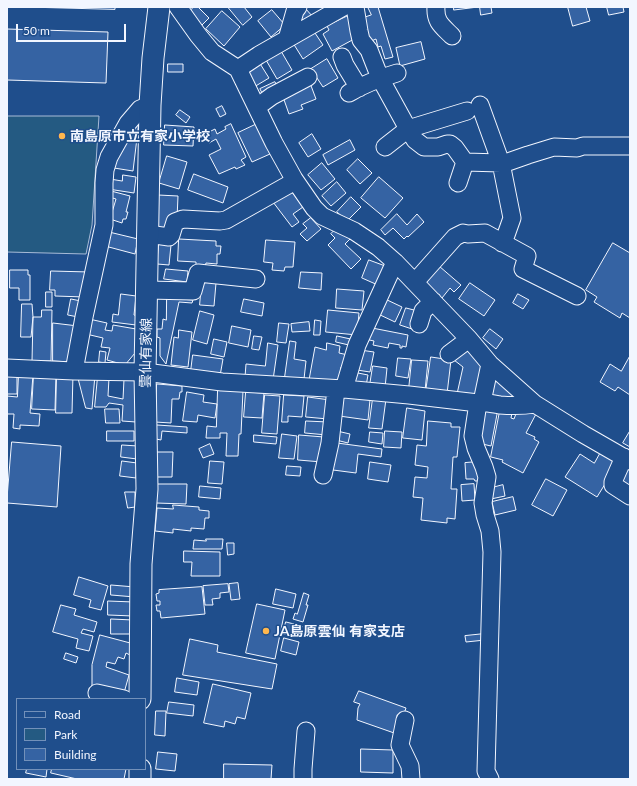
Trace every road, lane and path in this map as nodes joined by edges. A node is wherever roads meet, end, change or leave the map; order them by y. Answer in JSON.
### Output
{"nodes":[{"id":1,"x":159,"y":7,"type":"edge"},
{"id":2,"x":178,"y":7,"type":"edge"},
{"id":3,"x":298,"y":7,"type":"edge"},
{"id":4,"x":343,"y":7,"type":"edge"},
{"id":5,"x":355,"y":7,"type":"edge"},
{"id":6,"x":436,"y":7,"type":"edge"},
{"id":7,"x":452,"y":36,"type":"dead end"},
{"id":8,"x":287,"y":39,"type":"junction"},
{"id":9,"x":369,"y":50,"type":"junction"},
{"id":10,"x":238,"y":69,"type":"junction"},
{"id":11,"x":397,"y":73,"type":"dead end"},
{"id":12,"x":308,"y":77,"type":"dead end"},
{"id":13,"x":380,"y":78,"type":"junction"},
{"id":14,"x":150,"y":105,"type":"junction"},
{"id":15,"x":257,"y":107,"type":"junction"},
{"id":16,"x":412,"y":134,"type":"junction"},
{"id":17,"x":630,"y":146,"type":"edge"},
{"id":18,"x":385,"y":147,"type":"dead end"},
{"id":19,"x":465,"y":162,"type":"junction"},
{"id":20,"x":501,"y":163,"type":"junction"},
{"id":21,"x":294,"y":179,"type":"junction"},
{"id":22,"x":458,"y":183,"type":"dead end"},
{"id":23,"x":148,"y":234,"type":"junction"},
{"id":24,"x":502,"y":243,"type":"junction"},
{"id":25,"x":395,"y":262,"type":"junction"},
{"id":26,"x":256,"y":279,"type":"dead end"},
{"id":27,"x":415,"y":282,"type":"junction"},
{"id":28,"x":147,"y":290,"type":"junction"},
{"id":29,"x":576,"y":296,"type":"dead end"},
{"id":30,"x":433,"y":301,"type":"junction"},
{"id":31,"x":419,"y":324,"type":"dead end"},
{"id":32,"x":469,"y":339,"type":"junction"},
{"id":33,"x":449,"y":354,"type":"dead end"},
{"id":34,"x":490,"y":364,"type":"junction"},
{"id":35,"x":7,"y":368,"type":"edge"},
{"id":36,"x":74,"y":371,"type":"junction"},
{"id":37,"x":145,"y":372,"type":"junction"},
{"id":38,"x":340,"y":389,"type":"junction"},
{"id":39,"x":480,"y":402,"type":"junction"},
{"id":40,"x":535,"y":404,"type":"junction"},
{"id":41,"x":627,"y":459,"type":"edge"},
{"id":42,"x":323,"y":475,"type":"dead end"},
{"id":43,"x":630,"y":496,"type":"edge"},
{"id":44,"x":97,"y":693,"type":"dead end"},
{"id":45,"x":120,"y":698,"type":"edge"},
{"id":46,"x":140,"y":698,"type":"edge"},
{"id":47,"x":405,"y":720,"type":"dead end"},
{"id":48,"x":306,"y":731,"type":"dead end"},
{"id":49,"x":304,"y":779,"type":"edge"},
{"id":50,"x":411,"y":779,"type":"edge"},
{"id":51,"x":490,"y":779,"type":"edge"}],
"edges":[{"from":1,"to":14,"type":"main road","name":"雲仙有家線"},
{"from":2,"to":10,"type":"street"},
{"from":3,"to":8,"type":"street"},
{"from":4,"to":8,"type":"street"},
{"from":5,"to":9,"type":"street"},
{"from":6,"to":7,"type":"street"},
{"from":8,"to":10,"type":"street"},
{"from":9,"to":13,"type":"street"},
{"from":9,"to":13,"type":"street"},
{"from":10,"to":15,"type":"street"},
{"from":11,"to":13,"type":"street"},
{"from":12,"to":15,"type":"street"},
{"from":13,"to":16,"type":"street"},
{"from":14,"to":23,"type":"main road","name":"雲仙有家線"},
{"from":14,"to":36,"type":"street"},
{"from":15,"to":21,"type":"street"},
{"from":16,"to":18,"type":"street"},
{"from":16,"to":19,"type":"street"},
{"from":16,"to":20,"type":"street"},
{"from":17,"to":20,"type":"street"},
{"from":19,"to":20,"type":"street"},
{"from":19,"to":22,"type":"street"},
{"from":20,"to":24,"type":"street"},
{"from":21,"to":23,"type":"street"},
{"from":21,"to":25,"type":"street"},
{"from":23,"to":28,"type":"main road","name":"雲仙有家線"},
{"from":24,"to":27,"type":"street"},
{"from":24,"to":29,"type":"street"},
{"from":25,"to":27,"type":"street"},
{"from":25,"to":38,"type":"street"},
{"from":26,"to":28,"type":"street"},
{"from":27,"to":30,"type":"street"},
{"from":28,"to":37,"type":"main road","name":"雲仙有家線"},
{"from":30,"to":31,"type":"street"},
{"from":30,"to":32,"type":"street"},
{"from":32,"to":33,"type":"street"},
{"from":32,"to":34,"type":"street"},
{"from":34,"to":39,"type":"street"},
{"from":34,"to":40,"type":"street"},
{"from":35,"to":36,"type":"street"},
{"from":36,"to":37,"type":"street"},
{"from":37,"to":38,"type":"street"},
{"from":37,"to":46,"type":"main road","name":"雲仙有家線"},
{"from":38,"to":39,"type":"street"},
{"from":38,"to":42,"type":"street"},
{"from":39,"to":40,"type":"street"},
{"from":39,"to":51,"type":"street"},
{"from":40,"to":41,"type":"street"},
{"from":41,"to":43,"type":"street"},
{"from":44,"to":45,"type":"street"},
{"from":47,"to":50,"type":"street"},
{"from":48,"to":49,"type":"street"}]}
